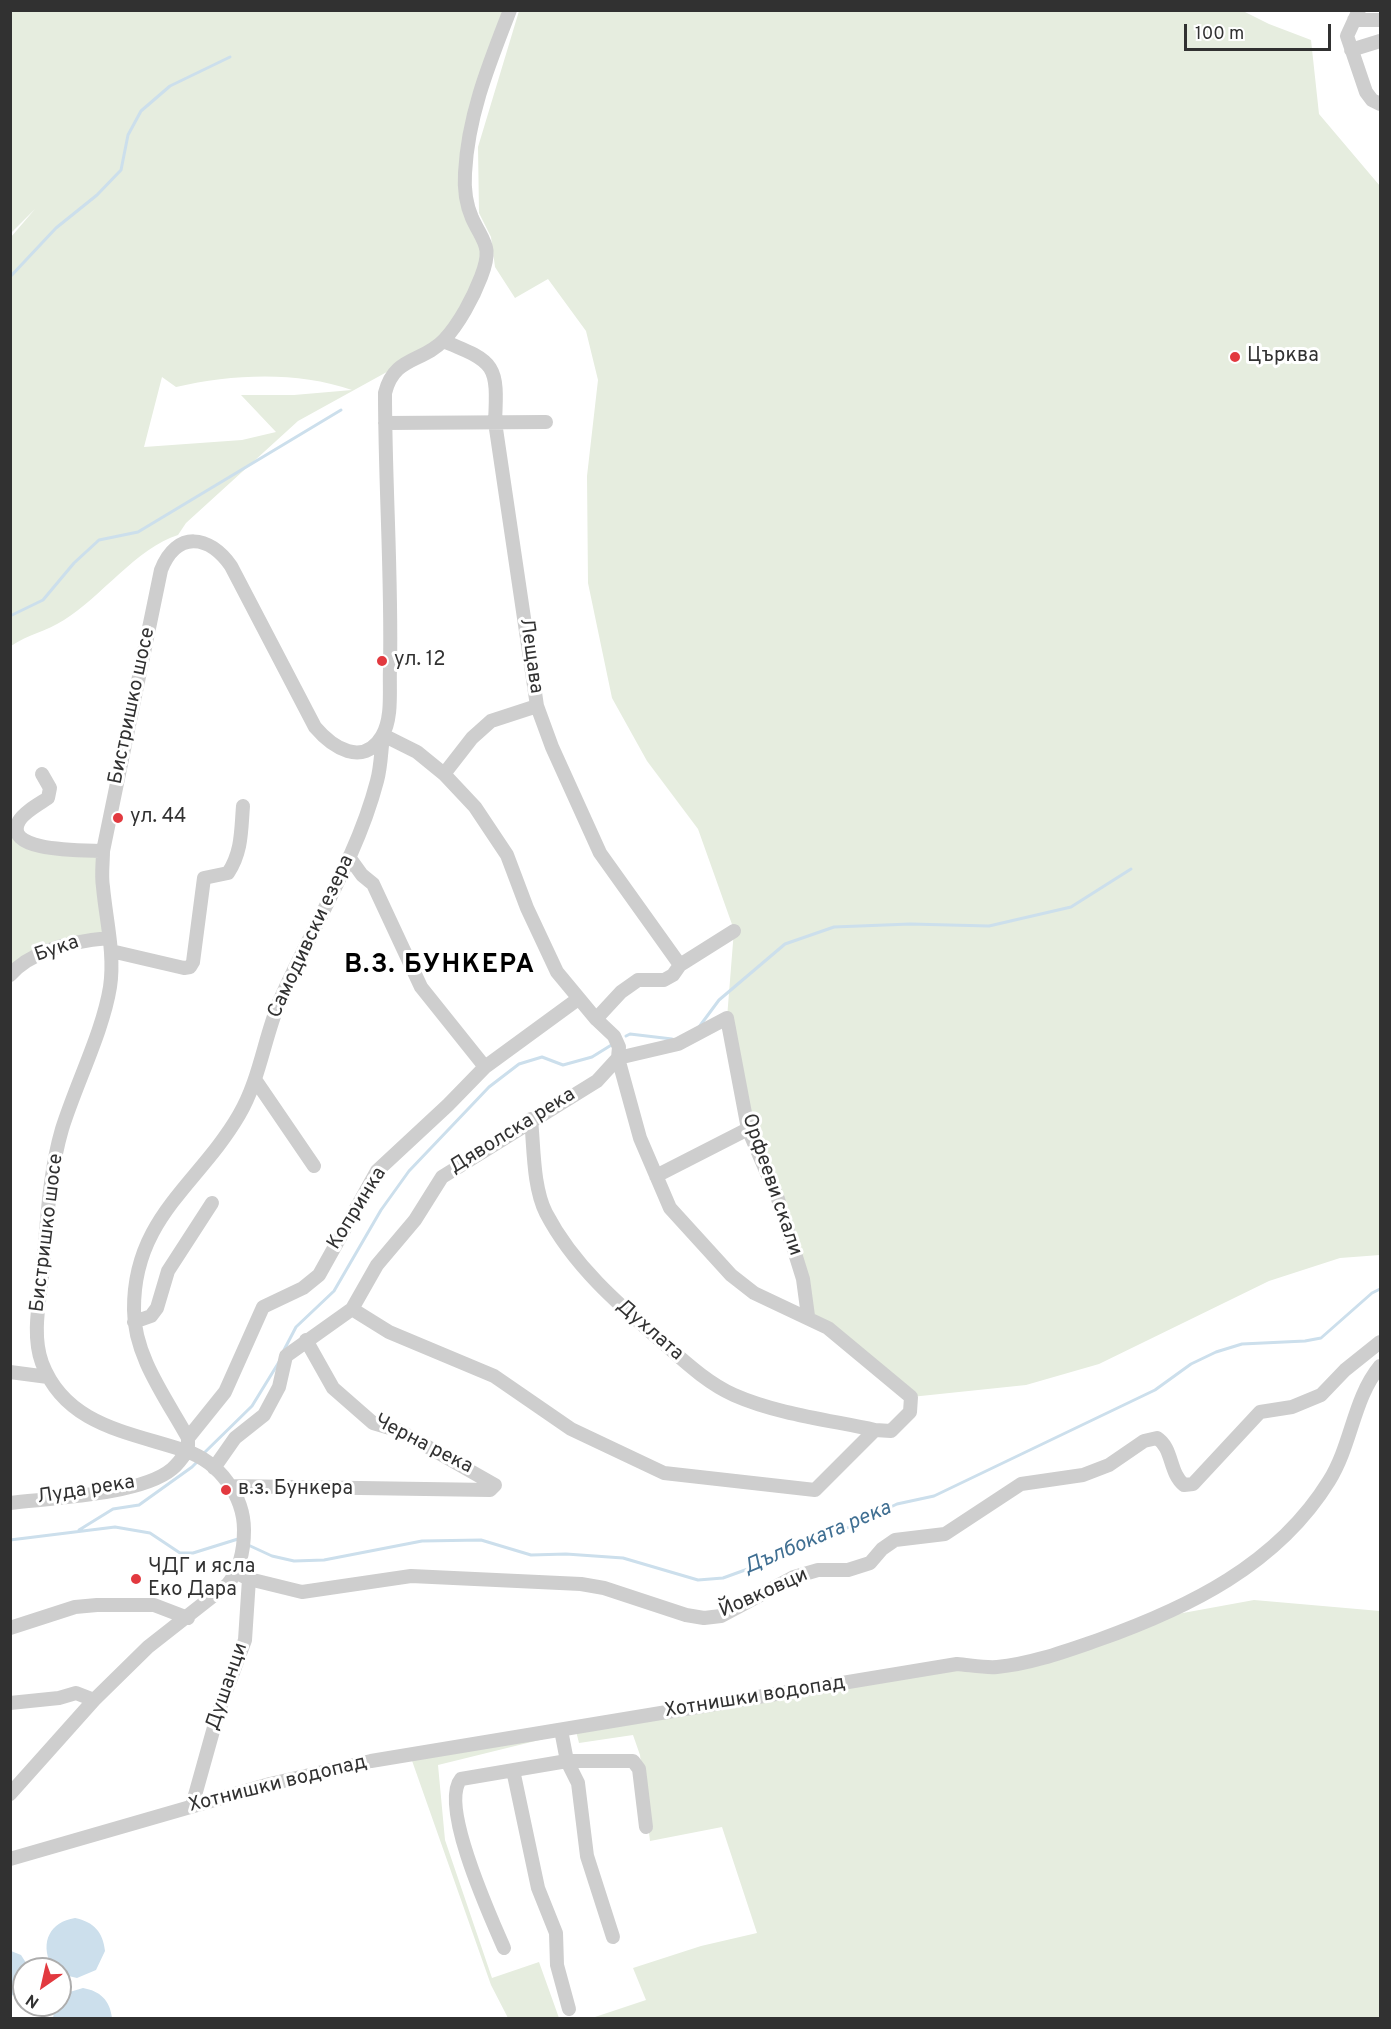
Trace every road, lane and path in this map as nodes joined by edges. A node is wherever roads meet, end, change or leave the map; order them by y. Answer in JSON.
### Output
{"nodes":[{"id":1,"x":510,"y":10,"type":"edge"},
{"id":2,"x":1356,"y":15,"type":"edge"},
{"id":3,"x":1380,"y":20,"type":"edge"},
{"id":4,"x":1380,"y":41,"type":"edge"},
{"id":5,"x":1351,"y":50,"type":"junction"},
{"id":6,"x":1380,"y":104,"type":"edge"},
{"id":7,"x":443,"y":341,"type":"junction"},
{"id":8,"x":546,"y":422,"type":"dead end"},
{"id":9,"x":385,"y":423,"type":"junction"},
{"id":10,"x":495,"y":423,"type":"junction"},
{"id":11,"x":537,"y":706,"type":"junction"},
{"id":12,"x":383,"y":735,"type":"junction"},
{"id":13,"x":42,"y":774,"type":"dead end"},
{"id":14,"x":444,"y":774,"type":"junction"},
{"id":15,"x":243,"y":806,"type":"dead end"},
{"id":16,"x":103,"y":851,"type":"junction"},
{"id":17,"x":349,"y":857,"type":"junction"},
{"id":18,"x":734,"y":931,"type":"dead end"},
{"id":19,"x":110,"y":944,"type":"junction"},
{"id":20,"x":680,"y":965,"type":"junction"},
{"id":21,"x":10,"y":975,"type":"edge"},
{"id":22,"x":578,"y":999,"type":"junction"},
{"id":23,"x":596,"y":1020,"type":"junction"},
{"id":24,"x":618,"y":1058,"type":"junction"},
{"id":25,"x":485,"y":1067,"type":"junction"},
{"id":26,"x":256,"y":1081,"type":"junction"},
{"id":27,"x":531,"y":1119,"type":"junction"},
{"id":28,"x":747,"y":1129,"type":"junction"},
{"id":29,"x":314,"y":1166,"type":"dead end"},
{"id":30,"x":656,"y":1176,"type":"junction"},
{"id":31,"x":212,"y":1203,"type":"dead end"},
{"id":32,"x":352,"y":1309,"type":"junction"},
{"id":33,"x":808,"y":1316,"type":"junction"},
{"id":34,"x":135,"y":1322,"type":"junction"},
{"id":35,"x":306,"y":1340,"type":"junction"},
{"id":36,"x":1380,"y":1342,"type":"edge"},
{"id":37,"x":1380,"y":1366,"type":"edge"},
{"id":38,"x":10,"y":1372,"type":"edge"},
{"id":39,"x":48,"y":1377,"type":"junction"},
{"id":40,"x":875,"y":1431,"type":"junction"},
{"id":41,"x":188,"y":1444,"type":"junction"},
{"id":42,"x":214,"y":1467,"type":"junction"},
{"id":43,"x":230,"y":1485,"type":"junction"},
{"id":44,"x":10,"y":1503,"type":"edge"},
{"id":45,"x":243,"y":1576,"type":"junction"},
{"id":46,"x":188,"y":1618,"type":"junction"},
{"id":47,"x":10,"y":1628,"type":"edge"},
{"id":48,"x":94,"y":1700,"type":"junction"},
{"id":49,"x":10,"y":1703,"type":"edge"},
{"id":50,"x":561,"y":1730,"type":"junction"},
{"id":51,"x":567,"y":1761,"type":"junction"},
{"id":52,"x":513,"y":1770,"type":"junction"},
{"id":53,"x":10,"y":1794,"type":"edge"},
{"id":54,"x":192,"y":1806,"type":"junction"},
{"id":55,"x":646,"y":1827,"type":"dead end"},
{"id":56,"x":10,"y":1859,"type":"edge"},
{"id":57,"x":613,"y":1937,"type":"dead end"},
{"id":58,"x":504,"y":1948,"type":"dead end"},
{"id":59,"x":568,"y":2008,"type":"dead end"}],
"edges":[{"from":1,"to":7,"type":"street"},
{"from":2,"to":3,"type":"street"},
{"from":2,"to":5,"type":"street"},
{"from":4,"to":5,"type":"street"},
{"from":5,"to":6,"type":"street"},
{"from":7,"to":9,"type":"street"},
{"from":7,"to":10,"type":"street","name":"Лещава"},
{"from":8,"to":10,"type":"street"},
{"from":9,"to":10,"type":"street"},
{"from":9,"to":12,"type":"street"},
{"from":10,"to":11,"type":"street","name":"Лещава"},
{"from":11,"to":14,"type":"street"},
{"from":11,"to":20,"type":"street","name":"Лещава"},
{"from":12,"to":14,"type":"street"},
{"from":12,"to":16,"type":"street","name":"Бистришко шосе"},
{"from":12,"to":17,"type":"street","name":"Самодивски езера"},
{"from":13,"to":16,"type":"street"},
{"from":14,"to":22,"type":"street"},
{"from":15,"to":19,"type":"street","name":"Бука"},
{"from":16,"to":19,"type":"street","name":"Бистришко шосе"},
{"from":17,"to":25,"type":"street"},
{"from":17,"to":26,"type":"street","name":"Самодивски езера"},
{"from":18,"to":20,"type":"street"},
{"from":19,"to":21,"type":"street","name":"Бука"},
{"from":19,"to":39,"type":"street","name":"Бистришко шосе"},
{"from":20,"to":23,"type":"street"},
{"from":22,"to":23,"type":"street"},
{"from":22,"to":25,"type":"street","name":"Копринка"},
{"from":23,"to":24,"type":"street"},
{"from":24,"to":27,"type":"street","name":"Дяволска река"},
{"from":24,"to":28,"type":"street","name":"Орфееви скали"},
{"from":24,"to":30,"type":"street"},
{"from":25,"to":41,"type":"street","name":"Копринка"},
{"from":26,"to":29,"type":"street"},
{"from":26,"to":34,"type":"street","name":"Самодивски езера"},
{"from":27,"to":32,"type":"street","name":"Дяволска река"},
{"from":27,"to":40,"type":"street","name":"Духлата"},
{"from":28,"to":30,"type":"street"},
{"from":28,"to":33,"type":"street","name":"Орфееви скали"},
{"from":30,"to":33,"type":"street"},
{"from":31,"to":34,"type":"street"},
{"from":32,"to":35,"type":"street","name":"Дяволска река"},
{"from":32,"to":40,"type":"street"},
{"from":33,"to":40,"type":"street"},
{"from":34,"to":41,"type":"street","name":"Самодивски езера"},
{"from":35,"to":42,"type":"street","name":"Дяволска река"},
{"from":35,"to":43,"type":"street","name":"Черна река"},
{"from":36,"to":45,"type":"street","name":"Йовковци"},
{"from":37,"to":50,"type":"street","name":"Хотнишки водопад"},
{"from":38,"to":39,"type":"street"},
{"from":39,"to":41,"type":"street","name":"Бистришко шосе"},
{"from":41,"to":42,"type":"street","name":"Бистришко шосе"},
{"from":41,"to":44,"type":"street","name":"Луда река"},
{"from":42,"to":43,"type":"street","name":"Бистришко шосе"},
{"from":43,"to":45,"type":"street","name":"Бистришко шосе"},
{"from":45,"to":46,"type":"street"},
{"from":45,"to":54,"type":"street","name":"Душанци"},
{"from":46,"to":47,"type":"street"},
{"from":46,"to":48,"type":"street"},
{"from":48,"to":49,"type":"street"},
{"from":48,"to":53,"type":"street"},
{"from":50,"to":51,"type":"street"},
{"from":50,"to":54,"type":"street","name":"Хотнишки водопад"},
{"from":51,"to":52,"type":"street"},
{"from":51,"to":55,"type":"street"},
{"from":51,"to":57,"type":"street"},
{"from":52,"to":58,"type":"street"},
{"from":52,"to":59,"type":"street"},
{"from":54,"to":56,"type":"street","name":"Хотнишки водопад"}]}
